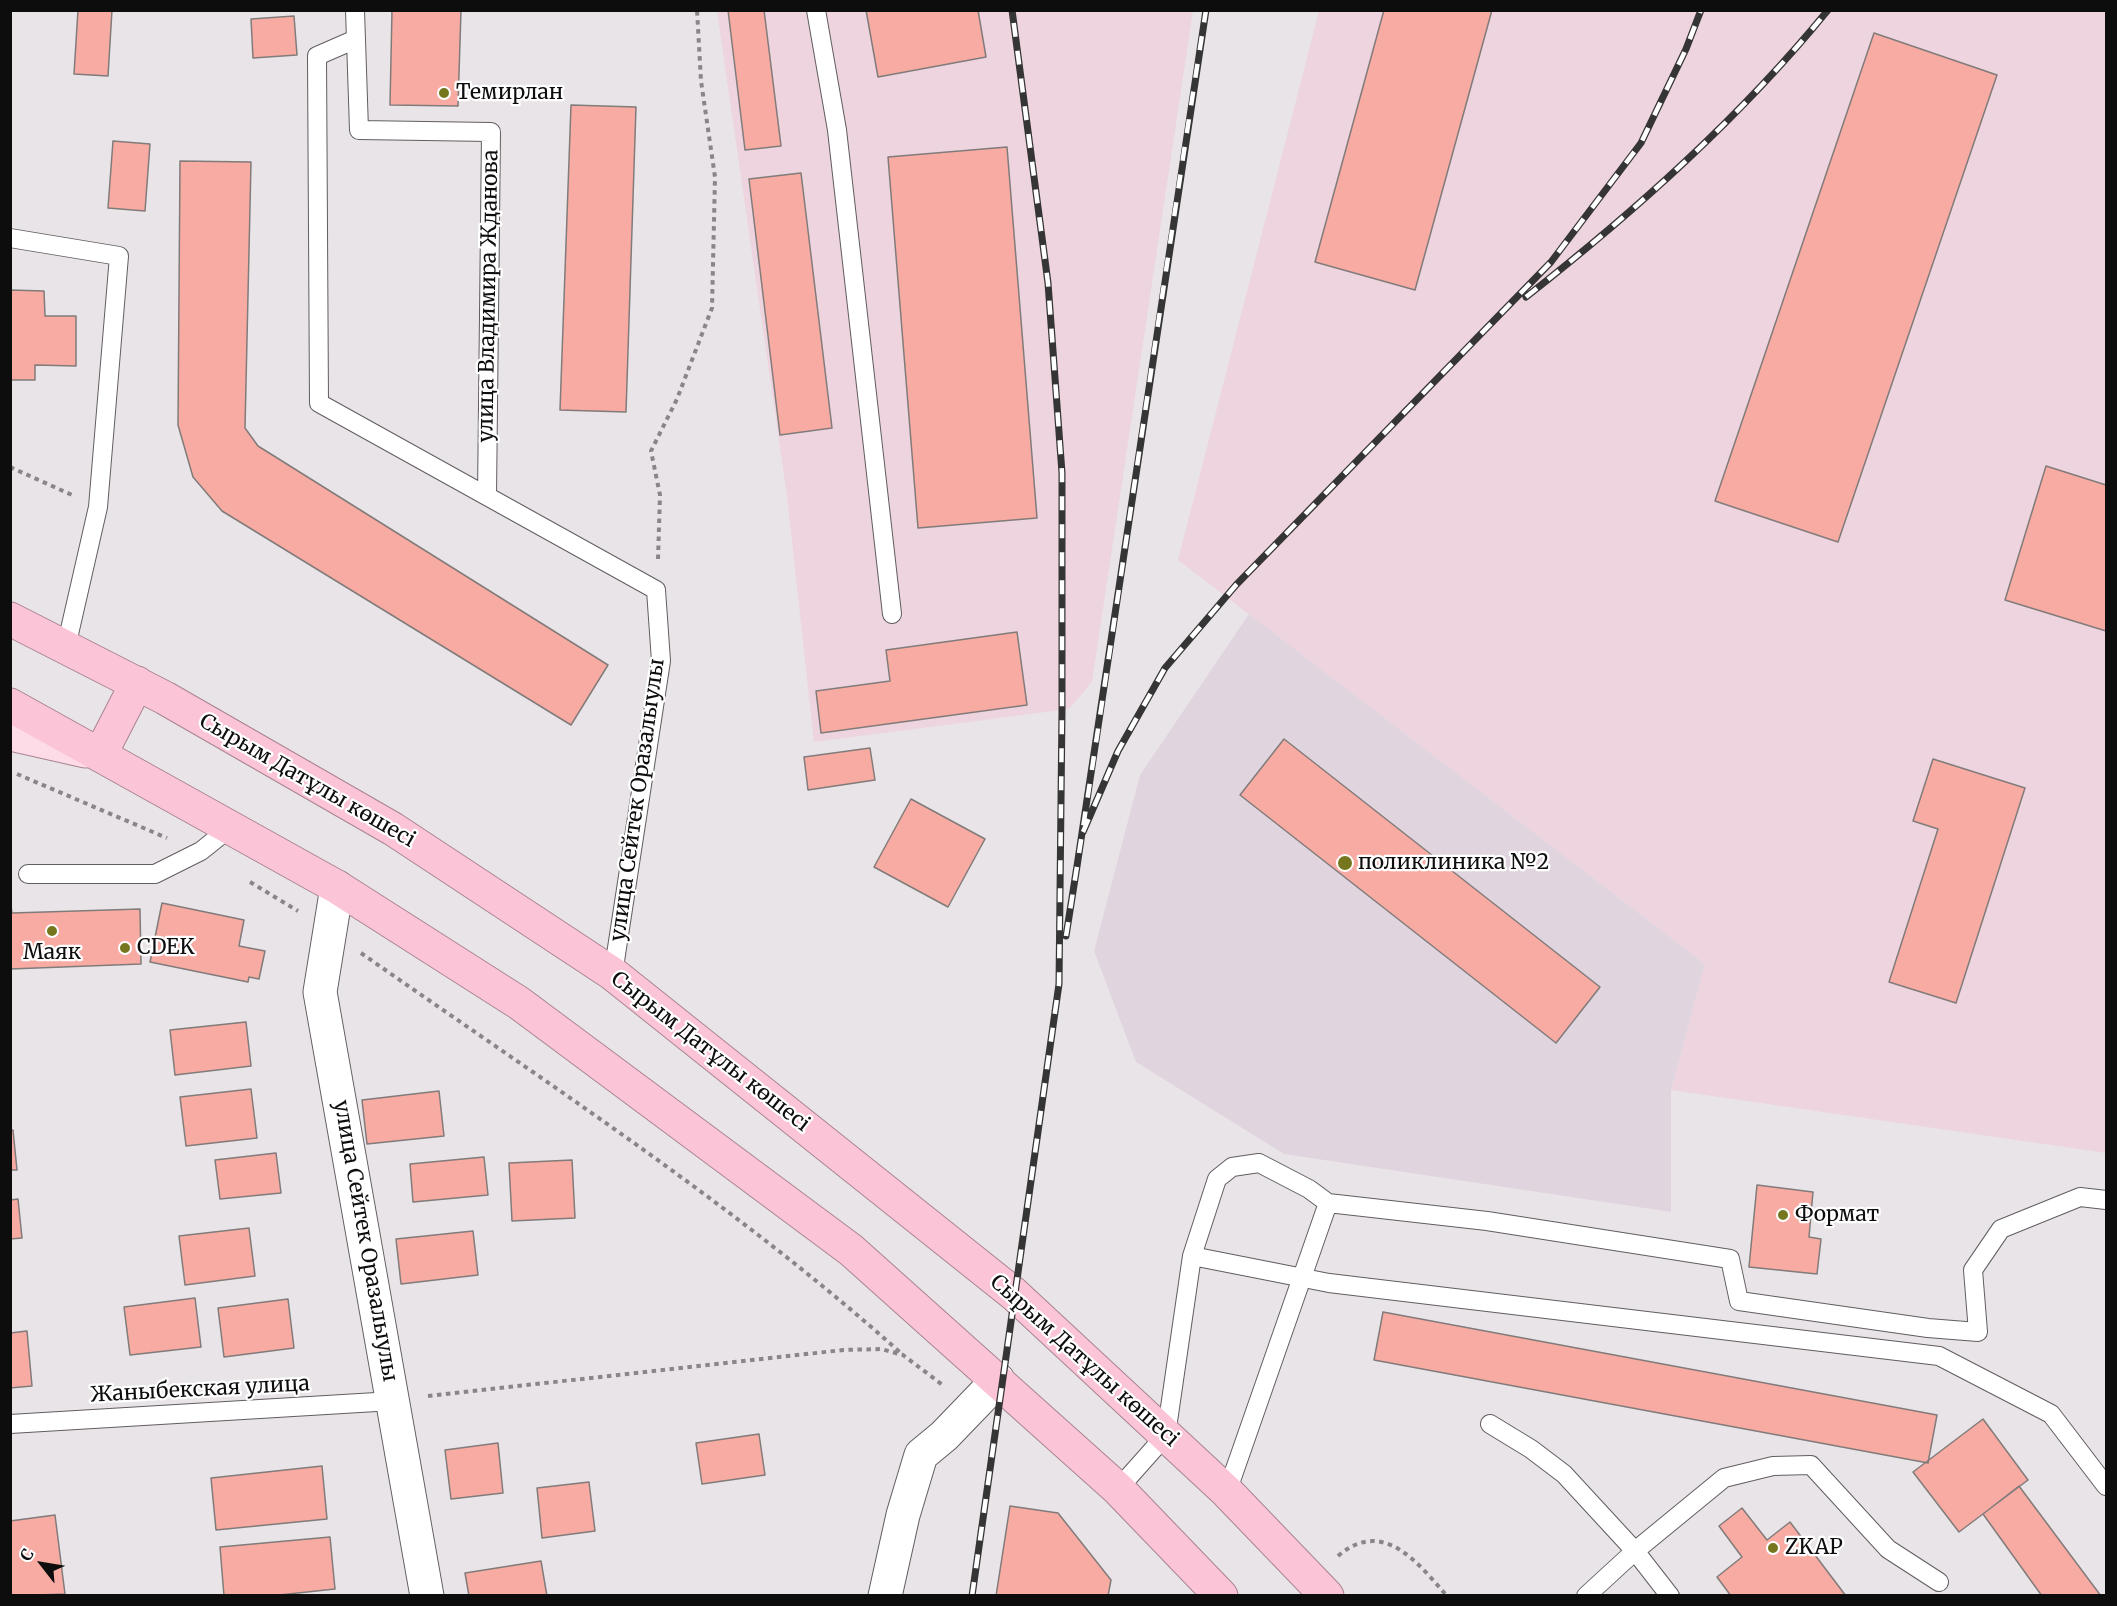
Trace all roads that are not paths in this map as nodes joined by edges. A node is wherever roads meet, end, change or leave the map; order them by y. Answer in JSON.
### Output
{"nodes":[{"id":1,"x":355,"y":10,"type":"edge"},
{"id":2,"x":816,"y":10,"type":"edge"},
{"id":3,"x":356,"y":39,"type":"junction"},
{"id":4,"x":10,"y":237,"type":"edge"},
{"id":5,"x":487,"y":496,"type":"junction"},
{"id":6,"x":892,"y":614,"type":"dead end"},
{"id":7,"x":10,"y":619,"type":"edge"},
{"id":8,"x":66,"y":648,"type":"junction"},
{"id":9,"x":137,"y":683,"type":"junction"},
{"id":10,"x":10,"y":705,"type":"edge"},
{"id":11,"x":10,"y":734,"type":"edge"},
{"id":12,"x":100,"y":755,"type":"junction"},
{"id":13,"x":231,"y":827,"type":"junction"},
{"id":14,"x":28,"y":874,"type":"dead end"},
{"id":15,"x":337,"y":887,"type":"junction"},
{"id":16,"x":613,"y":974,"type":"junction"},
{"id":17,"x":2106,"y":1200,"type":"edge"},
{"id":18,"x":1328,"y":1203,"type":"junction"},
{"id":19,"x":1192,"y":1256,"type":"junction"},
{"id":20,"x":1303,"y":1278,"type":"junction"},
{"id":21,"x":998,"y":1380,"type":"junction"},
{"id":22,"x":393,"y":1401,"type":"junction"},
{"id":23,"x":10,"y":1424,"type":"edge"},
{"id":24,"x":1490,"y":1424,"type":"dead end"},
{"id":25,"x":1166,"y":1434,"type":"junction"},
{"id":26,"x":2106,"y":1486,"type":"edge"},
{"id":27,"x":1118,"y":1489,"type":"junction"},
{"id":28,"x":1227,"y":1492,"type":"junction"},
{"id":29,"x":1635,"y":1551,"type":"junction"},
{"id":30,"x":1939,"y":1582,"type":"dead end"},
{"id":31,"x":1319,"y":1587,"type":"edge"},
{"id":32,"x":427,"y":1596,"type":"edge"},
{"id":33,"x":885,"y":1596,"type":"edge"},
{"id":34,"x":1221,"y":1596,"type":"edge"},
{"id":35,"x":1586,"y":1596,"type":"edge"},
{"id":36,"x":1670,"y":1596,"type":"edge"}],
"edges":[{"from":1,"to":3,"type":"lane","name":"улица Владимира Жданова"},
{"from":2,"to":6,"type":"lane"},
{"from":3,"to":5,"type":"lane"},
{"from":3,"to":5,"type":"lane","name":"улица Владимира Жданова"},
{"from":4,"to":8,"type":"lane"},
{"from":5,"to":16,"type":"lane","name":"улица Сейтек Оразалыулы"},
{"from":7,"to":8,"type":"highway","name":"Сырым Датұлы көшесі"},
{"from":8,"to":9,"type":"highway","name":"Сырым Датұлы көшесі"},
{"from":9,"to":12,"type":"highway"},
{"from":9,"to":16,"type":"highway","name":"Сырым Датұлы көшесі"},
{"from":10,"to":12,"type":"highway"},
{"from":11,"to":12,"type":"main road"},
{"from":12,"to":13,"type":"highway"},
{"from":13,"to":14,"type":"lane"},
{"from":13,"to":15,"type":"highway"},
{"from":15,"to":21,"type":"highway"},
{"from":15,"to":22,"type":"street","name":"улица Сейтек Оразалыулы"},
{"from":16,"to":25,"type":"highway","name":"Сырым Датұлы көшесі"},
{"from":17,"to":18,"type":"lane"},
{"from":18,"to":19,"type":"lane"},
{"from":18,"to":20,"type":"lane"},
{"from":19,"to":20,"type":"lane"},
{"from":19,"to":25,"type":"lane"},
{"from":20,"to":26,"type":"lane"},
{"from":20,"to":28,"type":"lane"},
{"from":21,"to":27,"type":"highway"},
{"from":21,"to":33,"type":"street"},
{"from":22,"to":23,"type":"lane","name":"Жаныбекская улица"},
{"from":22,"to":32,"type":"street","name":"улица Сейтек Оразалыулы"},
{"from":24,"to":29,"type":"lane"},
{"from":25,"to":27,"type":"lane"},
{"from":25,"to":28,"type":"highway","name":"Сырым Датұлы көшесі"},
{"from":27,"to":34,"type":"highway"},
{"from":28,"to":31,"type":"highway","name":"Сырым Датұлы көшесі"},
{"from":29,"to":30,"type":"lane"},
{"from":29,"to":35,"type":"lane"},
{"from":29,"to":36,"type":"lane"}]}
